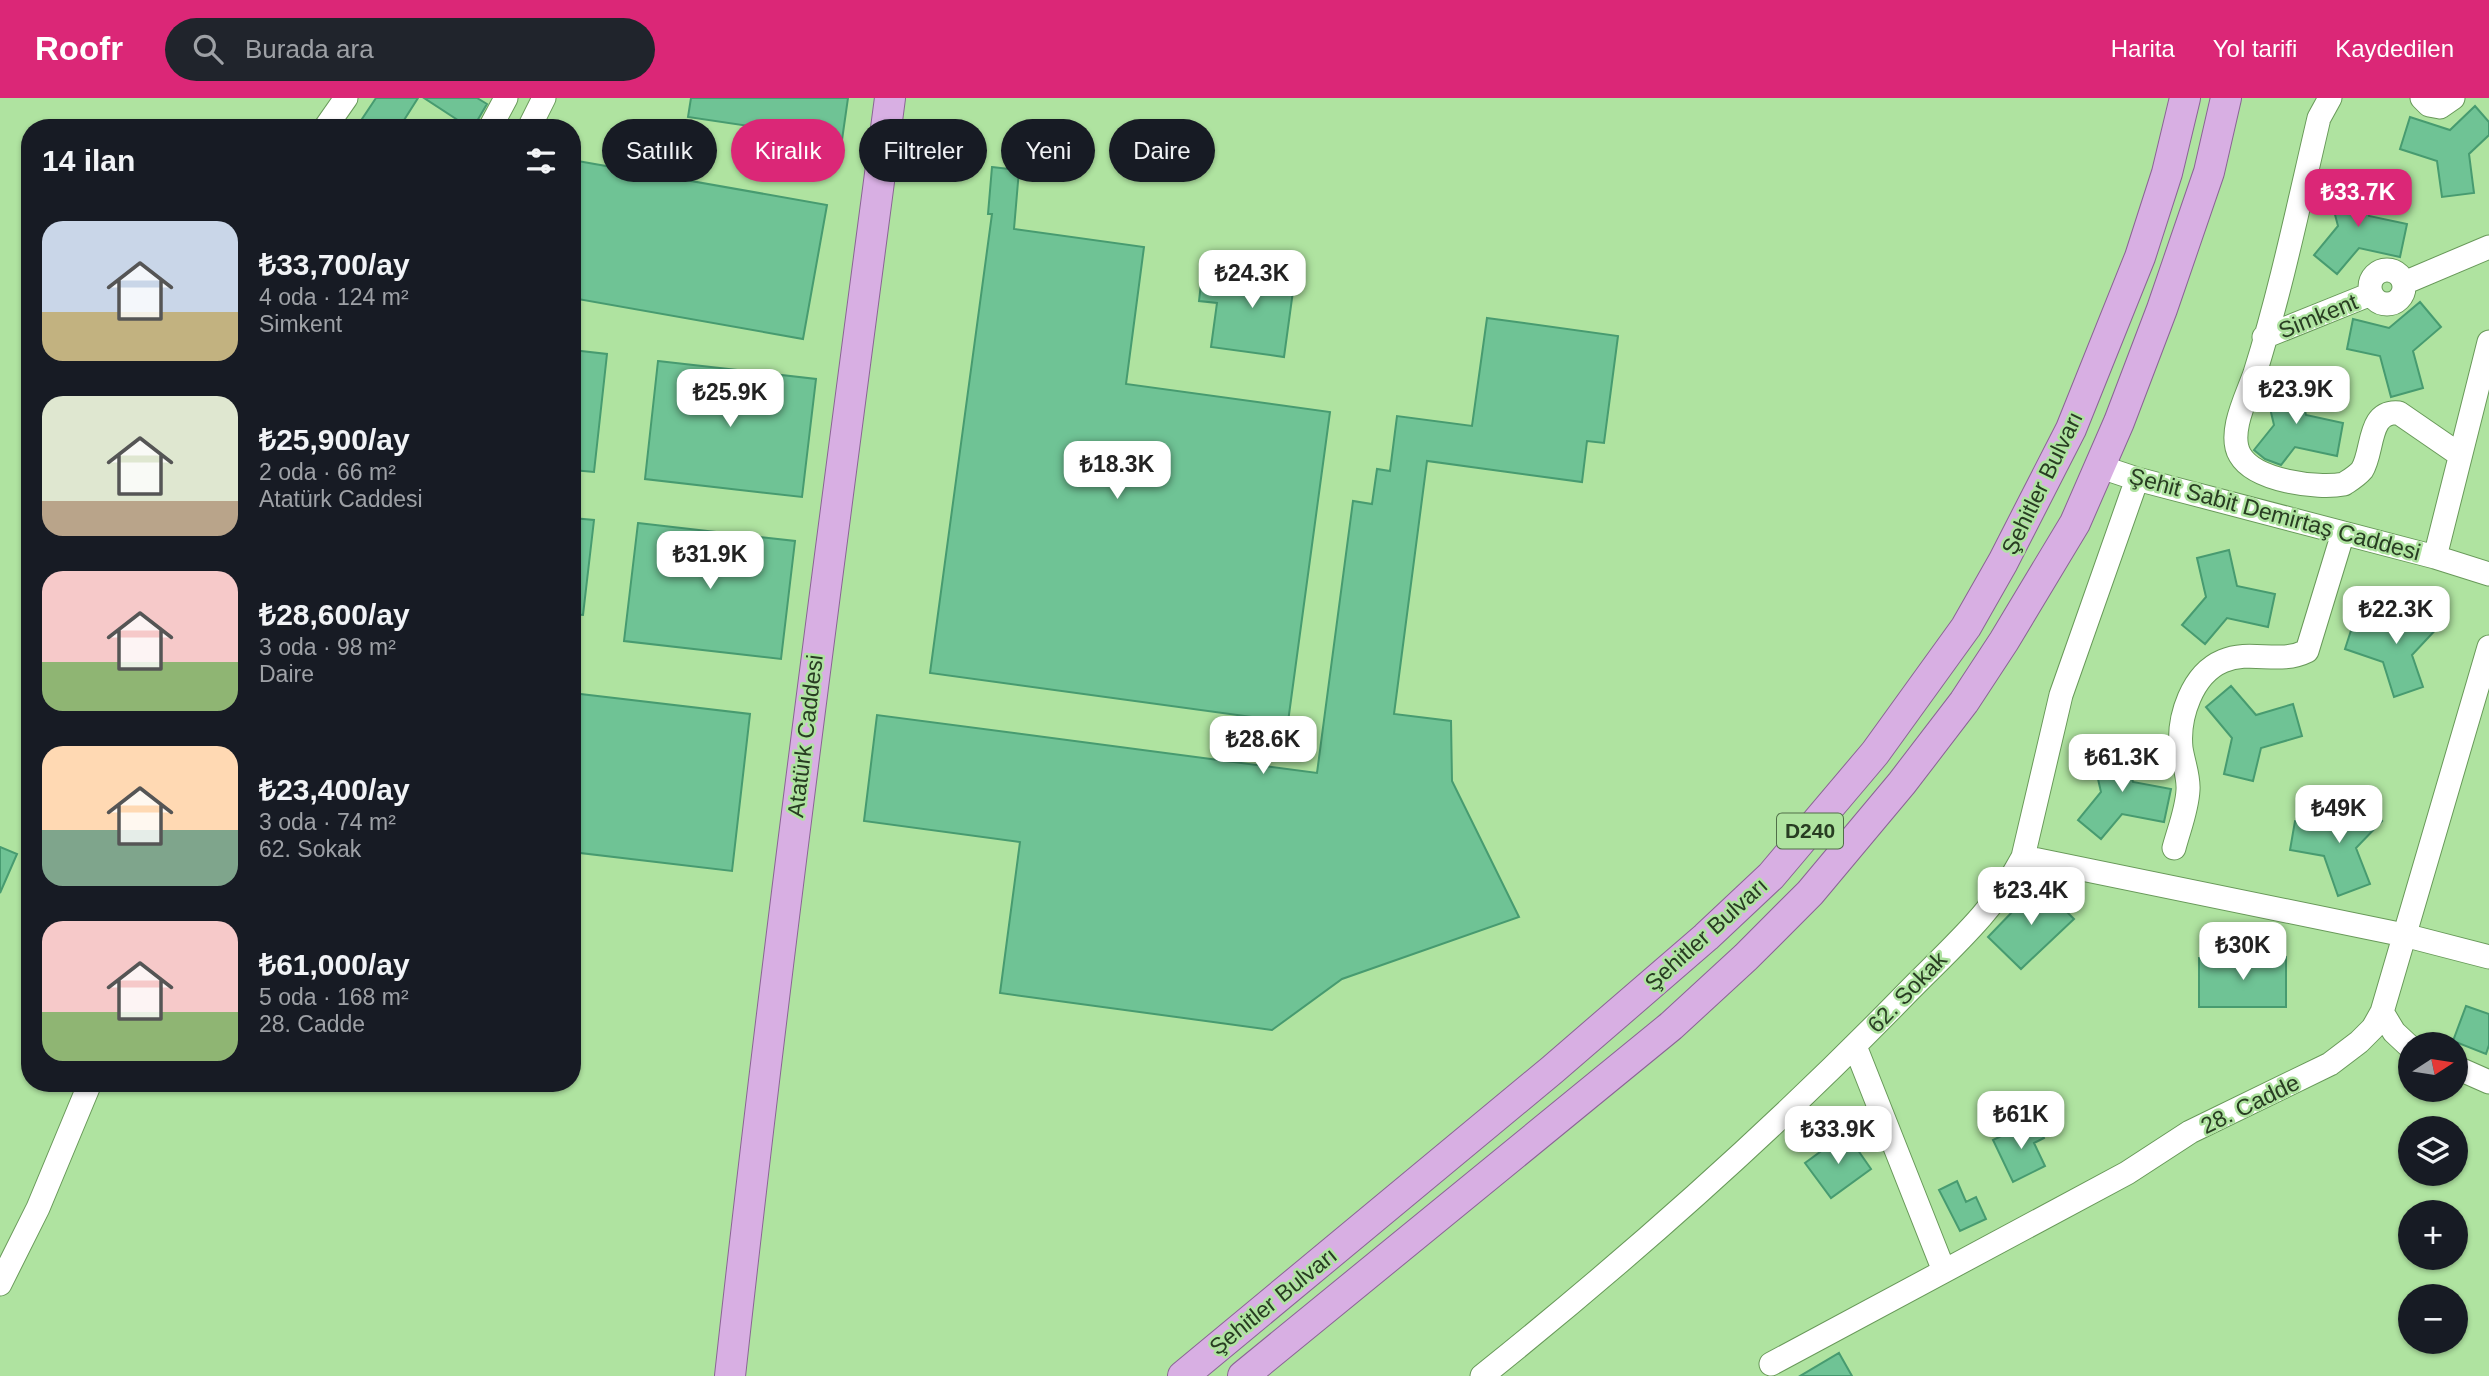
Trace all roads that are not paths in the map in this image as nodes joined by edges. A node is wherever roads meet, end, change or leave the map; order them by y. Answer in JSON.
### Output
{"nodes":[{"id":1,"x":346,"y":98,"type":"edge"},
{"id":2,"x":506,"y":98,"type":"edge"},
{"id":3,"x":544,"y":98,"type":"edge"},
{"id":4,"x":891,"y":98,"type":"edge"},
{"id":5,"x":2185,"y":98,"type":"edge"},
{"id":6,"x":2226,"y":98,"type":"edge"},
{"id":7,"x":2329,"y":98,"type":"edge"},
{"id":8,"x":2422,"y":98,"type":"edge"},
{"id":9,"x":2453,"y":98,"type":"edge"},
{"id":10,"x":331,"y":119,"type":"edge"},
{"id":11,"x":495,"y":119,"type":"edge"},
{"id":12,"x":534,"y":119,"type":"edge"},
{"id":13,"x":2489,"y":247,"type":"edge"},
{"id":14,"x":2264,"y":337,"type":"junction"},
{"id":15,"x":2489,"y":342,"type":"edge"},
{"id":16,"x":2460,"y":455,"type":"junction"},
{"id":17,"x":2101,"y":467,"type":"junction"},
{"id":18,"x":2137,"y":479,"type":"junction"},
{"id":19,"x":2343,"y":533,"type":"junction"},
{"id":20,"x":2435,"y":557,"type":"junction"},
{"id":21,"x":2489,"y":574,"type":"edge"},
{"id":22,"x":2489,"y":647,"type":"edge"},
{"id":23,"x":2174,"y":848,"type":"dead end"},
{"id":24,"x":2023,"y":857,"type":"junction"},
{"id":25,"x":2404,"y":935,"type":"junction"},
{"id":26,"x":2489,"y":957,"type":"edge"},
{"id":27,"x":2382,"y":1012,"type":"junction"},
{"id":28,"x":2398,"y":1036,"type":"edge"},
{"id":29,"x":1854,"y":1046,"type":"junction"},
{"id":30,"x":2468,"y":1073,"type":"edge"},
{"id":31,"x":2489,"y":1082,"type":"edge"},
{"id":32,"x":86,"y":1092,"type":"edge"},
{"id":33,"x":1944,"y":1271,"type":"junction"},
{"id":34,"x":0,"y":1284,"type":"edge"},
{"id":35,"x":1771,"y":1363,"type":"dead end"},
{"id":36,"x":730,"y":1376,"type":"edge"},
{"id":37,"x":1183,"y":1376,"type":"edge"},
{"id":38,"x":1243,"y":1376,"type":"edge"},
{"id":39,"x":1482,"y":1376,"type":"edge"}],
"edges":[{"from":1,"to":10,"type":"street"},
{"from":2,"to":11,"type":"street"},
{"from":3,"to":12,"type":"street"},
{"from":4,"to":36,"type":"main road","name":"Atatürk Caddesi"},
{"from":5,"to":37,"type":"main road","name":"Şehitler Bulvarı","number":"D240"},
{"from":6,"to":17,"type":"main road","name":"Şehitler Bulvarı","number":"D240"},
{"from":7,"to":14,"type":"street","name":"Simkent"},
{"from":8,"to":9,"type":"street"},
{"from":13,"to":14,"type":"street","name":"Simkent"},
{"from":14,"to":16,"type":"street","name":"Simkent"},
{"from":15,"to":16,"type":"street"},
{"from":16,"to":20,"type":"street"},
{"from":17,"to":18,"type":"street","name":"Şehit Sabit Demirtaş Caddesi"},
{"from":17,"to":38,"type":"main road","name":"Şehitler Bulvarı","number":"D240"},
{"from":18,"to":19,"type":"street","name":"Şehit Sabit Demirtaş Caddesi"},
{"from":18,"to":24,"type":"street","name":"62. Sokak"},
{"from":19,"to":20,"type":"street","name":"Şehit Sabit Demirtaş Caddesi"},
{"from":19,"to":23,"type":"street"},
{"from":20,"to":21,"type":"street","name":"Şehit Sabit Demirtaş Caddesi"},
{"from":22,"to":25,"type":"street","name":"28. Cadde"},
{"from":24,"to":25,"type":"street"},
{"from":24,"to":29,"type":"street","name":"62. Sokak"},
{"from":25,"to":26,"type":"street"},
{"from":25,"to":27,"type":"street","name":"28. Cadde"},
{"from":27,"to":28,"type":"street"},
{"from":27,"to":33,"type":"street","name":"28. Cadde"},
{"from":29,"to":33,"type":"street"},
{"from":29,"to":39,"type":"street","name":"62. Sokak"},
{"from":30,"to":31,"type":"street"},
{"from":32,"to":34,"type":"street"},
{"from":33,"to":35,"type":"street","name":"28. Cadde"}]}
